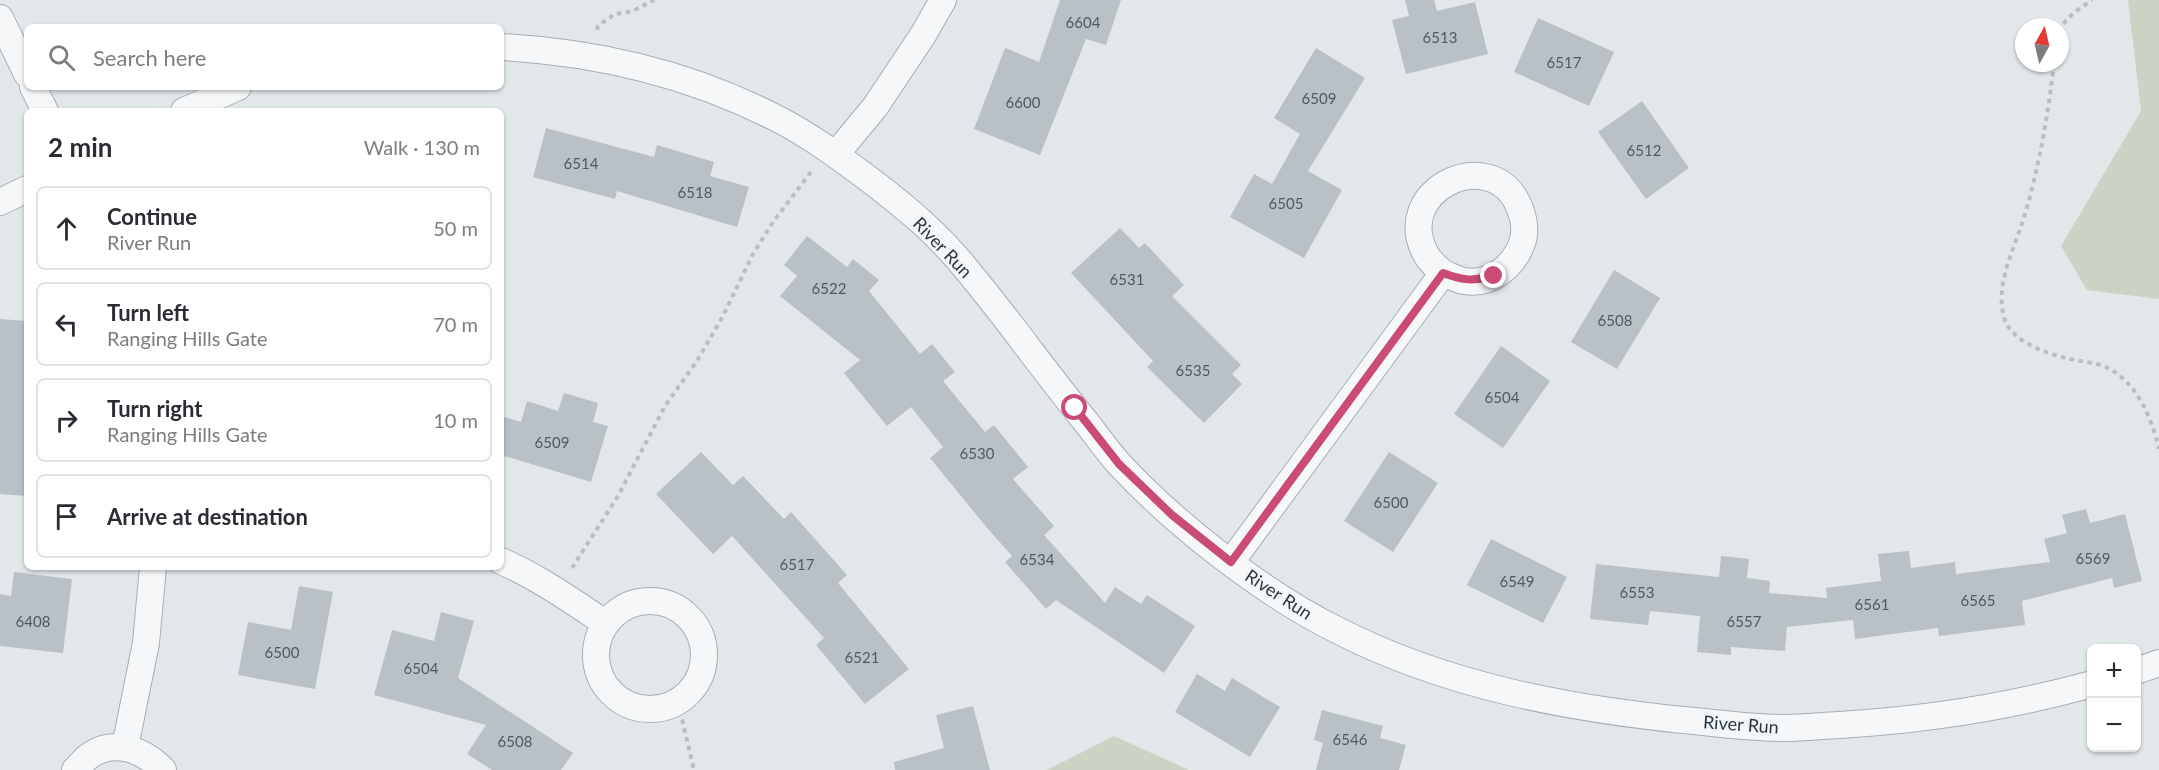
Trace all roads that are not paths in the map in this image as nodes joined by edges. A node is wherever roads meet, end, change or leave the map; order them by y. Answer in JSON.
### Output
{"nodes":[{"id":1,"x":943,"y":0,"type":"edge"},
{"id":2,"x":0,"y":18,"type":"edge"},
{"id":3,"x":504,"y":46,"type":"edge"},
{"id":4,"x":24,"y":68,"type":"edge"},
{"id":5,"x":34,"y":90,"type":"edge"},
{"id":6,"x":231,"y":90,"type":"edge"},
{"id":7,"x":44,"y":108,"type":"edge"},
{"id":8,"x":191,"y":108,"type":"edge"},
{"id":9,"x":832,"y":151,"type":"junction"},
{"id":10,"x":24,"y":190,"type":"edge"},
{"id":11,"x":0,"y":202,"type":"edge"},
{"id":12,"x":1443,"y":273,"type":"junction"},
{"id":13,"x":504,"y":562,"type":"edge"},
{"id":14,"x":1231,"y":562,"type":"junction"},
{"id":15,"x":153,"y":570,"type":"edge"},
{"id":16,"x":605,"y":623,"type":"junction"},
{"id":17,"x":2159,"y":663,"type":"edge"},
{"id":18,"x":2141,"y":669,"type":"edge"},
{"id":19,"x":2087,"y":685,"type":"edge"},
{"id":20,"x":125,"y":747,"type":"junction"},
{"id":21,"x":75,"y":770,"type":"edge"},
{"id":22,"x":163,"y":770,"type":"edge"}],
"edges":[{"from":1,"to":9,"type":"street"},
{"from":2,"to":4,"type":"street"},
{"from":3,"to":9,"type":"street","name":"River Run"},
{"from":5,"to":7,"type":"street"},
{"from":6,"to":8,"type":"street"},
{"from":9,"to":14,"type":"street","name":"River Run"},
{"from":10,"to":11,"type":"street"},
{"from":12,"to":12,"type":"street"},
{"from":12,"to":14,"type":"street"},
{"from":13,"to":16,"type":"street"},
{"from":14,"to":19,"type":"street","name":"River Run"},
{"from":15,"to":20,"type":"street"},
{"from":16,"to":16,"type":"street"},
{"from":17,"to":18,"type":"street"},
{"from":20,"to":21,"type":"street"},
{"from":20,"to":22,"type":"street"}]}
